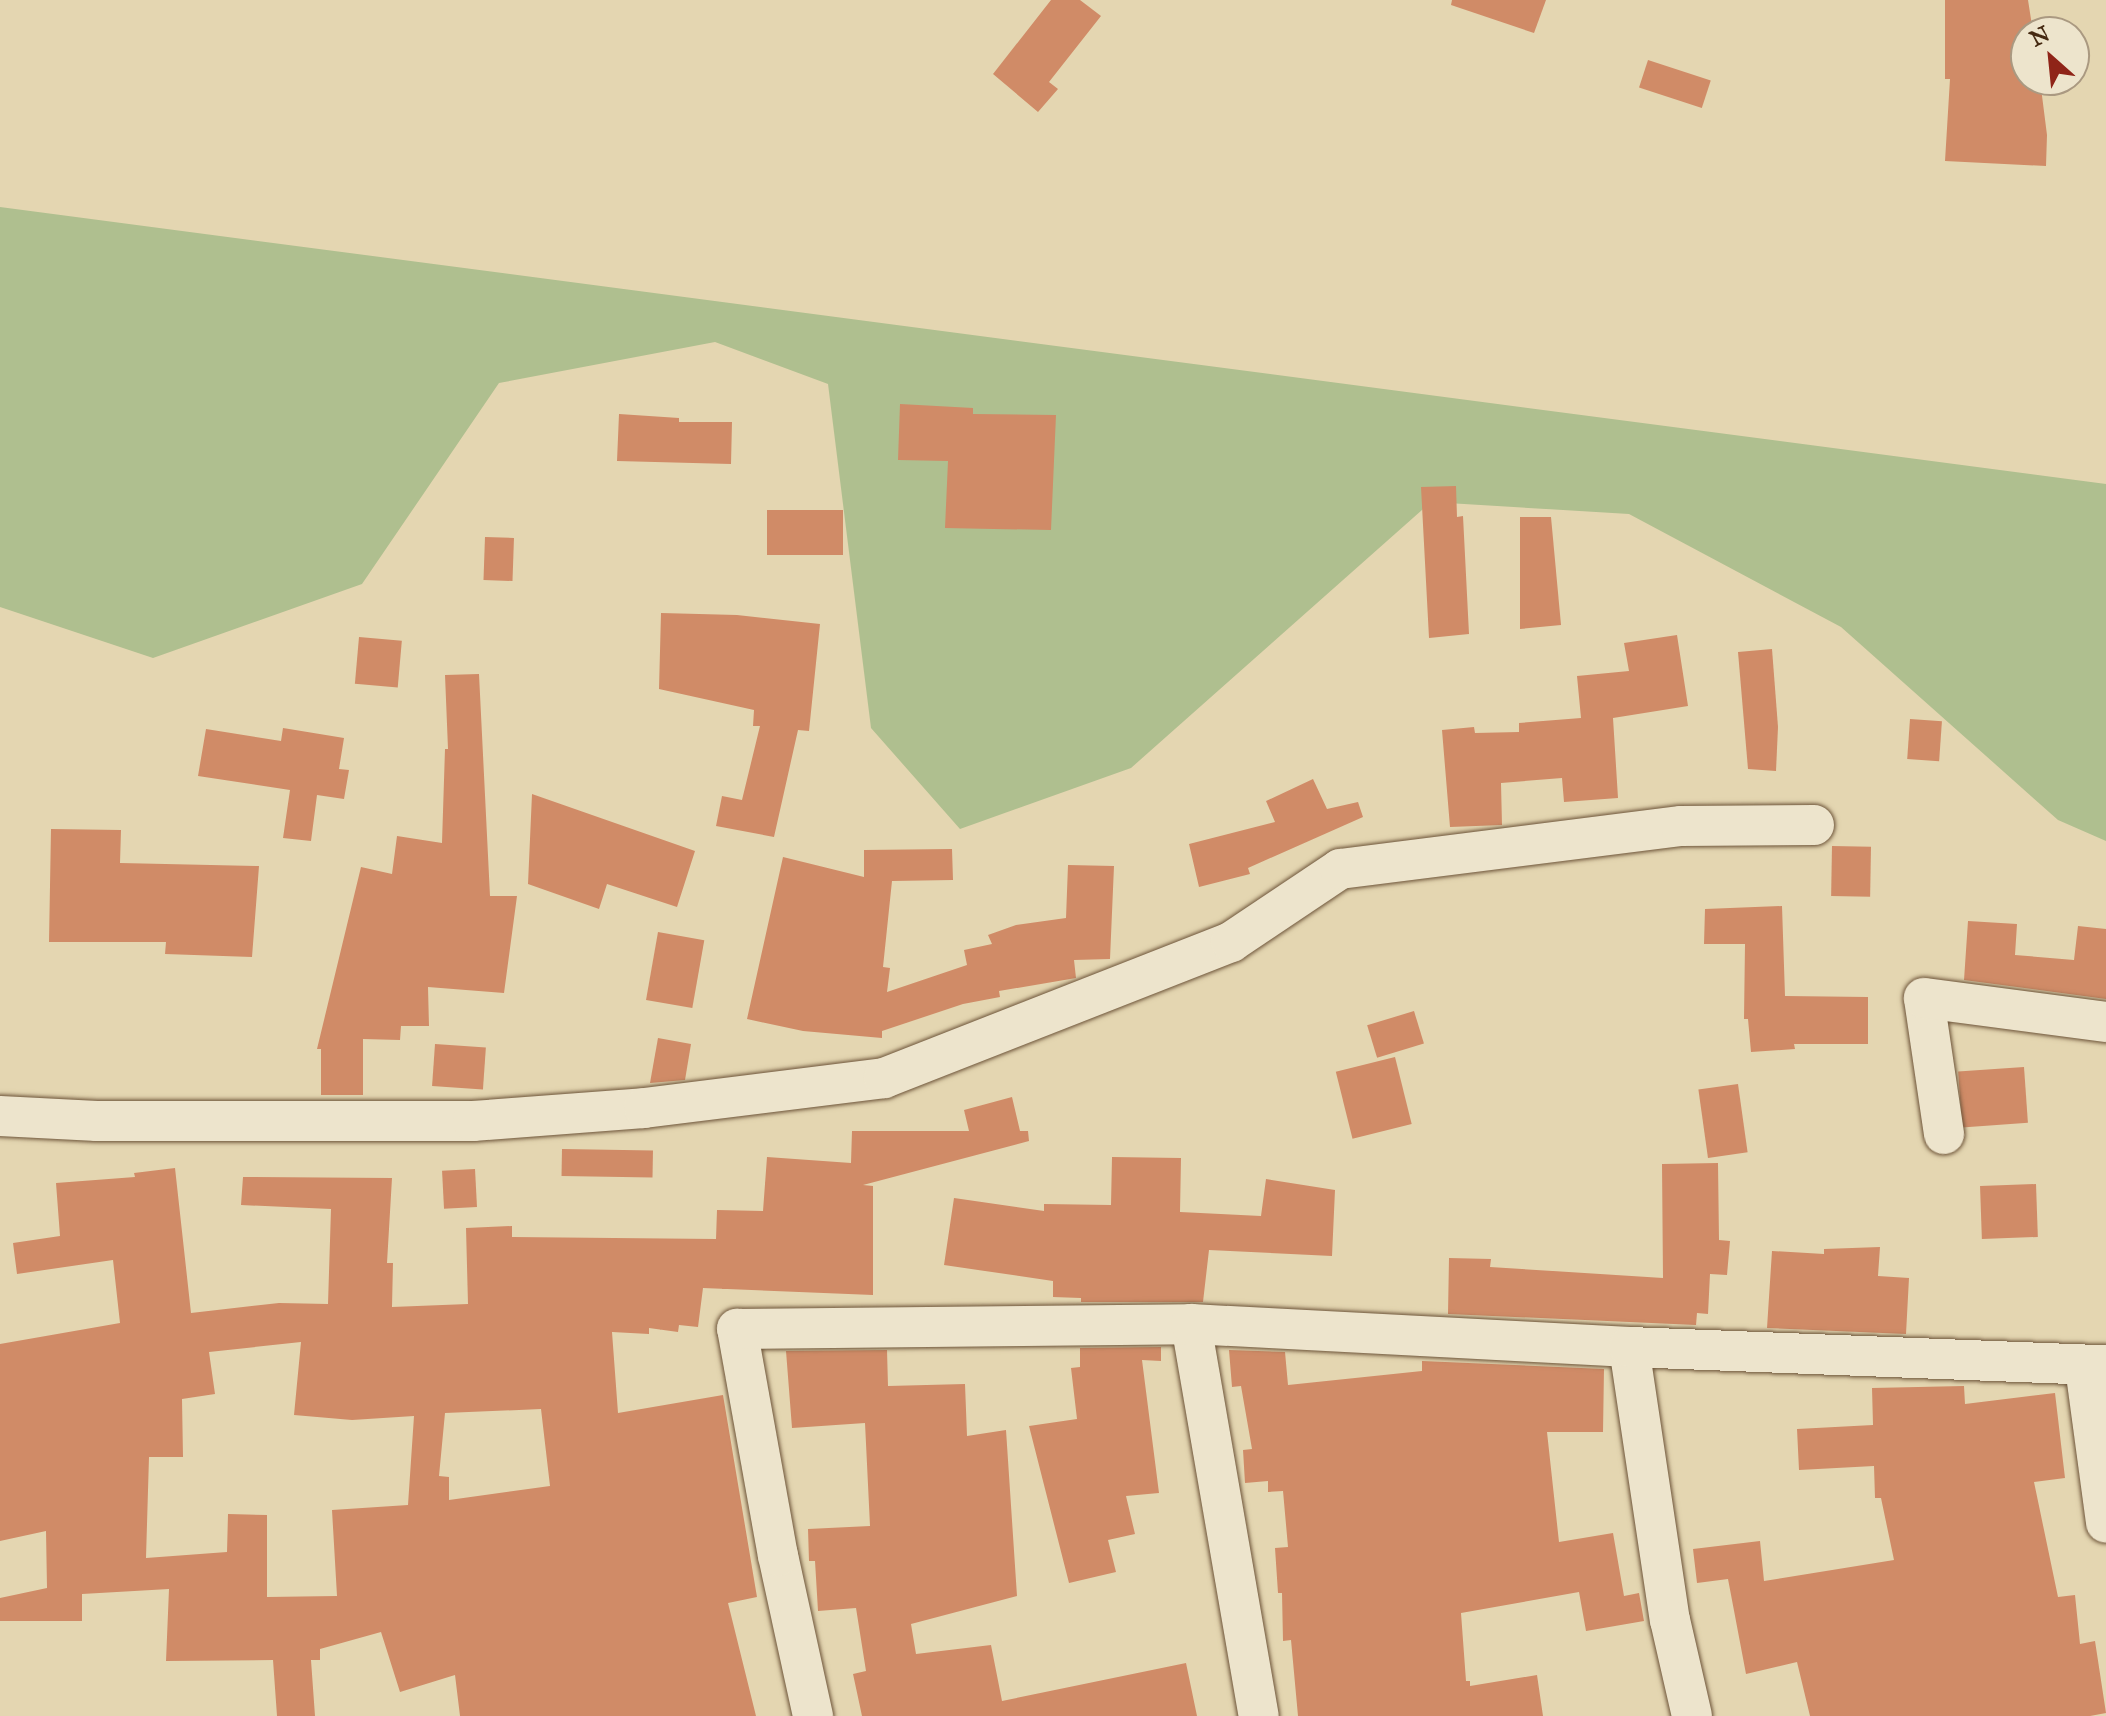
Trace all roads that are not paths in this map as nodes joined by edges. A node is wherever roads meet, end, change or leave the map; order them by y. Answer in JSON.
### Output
{"nodes":[{"id":1,"x":1814,"y":825,"type":"dead end"},
{"id":2,"x":2106,"y":1022,"type":"edge"},
{"id":3,"x":0,"y":1116,"type":"edge"},
{"id":4,"x":1944,"y":1134,"type":"dead end"},
{"id":5,"x":1191,"y":1324,"type":"junction"},
{"id":6,"x":1629,"y":1347,"type":"junction"},
{"id":7,"x":2096,"y":1366,"type":"edge"},
{"id":8,"x":2106,"y":1523,"type":"edge"},
{"id":9,"x":813,"y":1716,"type":"edge"},
{"id":10,"x":1259,"y":1716,"type":"edge"},
{"id":11,"x":1692,"y":1716,"type":"edge"}],
"edges":[{"from":1,"to":3,"type":"street"},
{"from":2,"to":4,"type":"street"},
{"from":5,"to":6,"type":"street"},
{"from":5,"to":9,"type":"street"},
{"from":5,"to":10,"type":"street"},
{"from":6,"to":7,"type":"street"},
{"from":6,"to":11,"type":"street"},
{"from":7,"to":8,"type":"street"}]}
